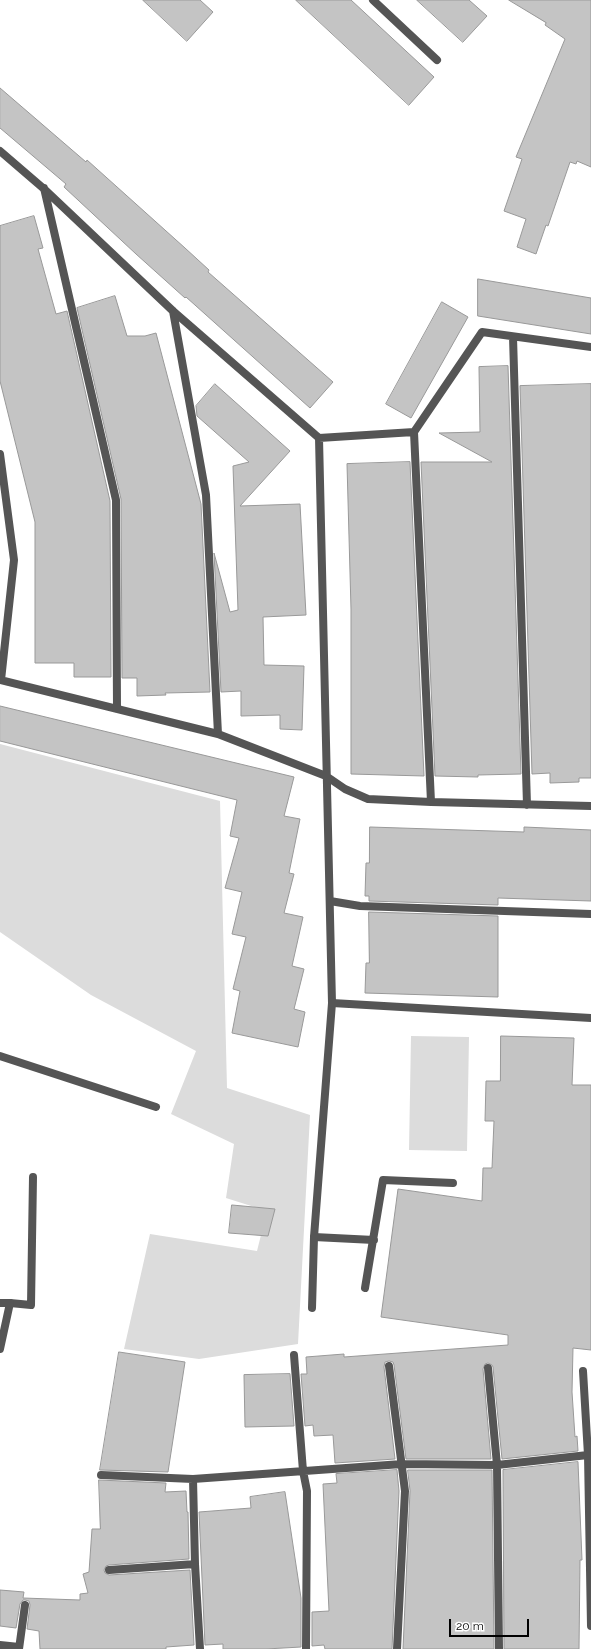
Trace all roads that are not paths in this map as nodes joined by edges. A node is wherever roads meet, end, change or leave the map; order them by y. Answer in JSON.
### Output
{"nodes":[{"id":1,"x":373,"y":0,"type":"edge"},
{"id":2,"x":437,"y":60,"type":"dead end"},
{"id":3,"x":0,"y":151,"type":"edge"},
{"id":4,"x":43,"y":188,"type":"junction"},
{"id":5,"x":174,"y":311,"type":"junction"},
{"id":6,"x":513,"y":337,"type":"junction"},
{"id":7,"x":591,"y":347,"type":"edge"},
{"id":8,"x":414,"y":432,"type":"junction"},
{"id":9,"x":318,"y":438,"type":"junction"},
{"id":10,"x":0,"y":454,"type":"edge"},
{"id":11,"x":0,"y":680,"type":"edge"},
{"id":12,"x":117,"y":709,"type":"junction"},
{"id":13,"x":218,"y":734,"type":"junction"},
{"id":14,"x":326,"y":776,"type":"junction"},
{"id":15,"x":431,"y":802,"type":"junction"},
{"id":16,"x":527,"y":805,"type":"junction"},
{"id":17,"x":591,"y":806,"type":"edge"},
{"id":18,"x":330,"y":901,"type":"junction"},
{"id":19,"x":591,"y":914,"type":"edge"},
{"id":20,"x":332,"y":1003,"type":"junction"},
{"id":21,"x":591,"y":1018,"type":"edge"},
{"id":22,"x":0,"y":1056,"type":"edge"},
{"id":23,"x":156,"y":1108,"type":"dead end"},
{"id":24,"x":33,"y":1177,"type":"dead end"},
{"id":25,"x":453,"y":1183,"type":"dead end"},
{"id":26,"x":314,"y":1237,"type":"junction"},
{"id":27,"x":374,"y":1240,"type":"junction"},
{"id":28,"x":366,"y":1288,"type":"dead end"},
{"id":29,"x":0,"y":1303,"type":"edge"},
{"id":30,"x":10,"y":1303,"type":"junction"},
{"id":31,"x":312,"y":1308,"type":"dead end"},
{"id":32,"x":0,"y":1349,"type":"edge"},
{"id":33,"x":294,"y":1354,"type":"dead end"},
{"id":34,"x":389,"y":1366,"type":"dead end"},
{"id":35,"x":488,"y":1368,"type":"dead end"},
{"id":36,"x":583,"y":1371,"type":"dead end"},
{"id":37,"x":588,"y":1455,"type":"junction"},
{"id":38,"x":402,"y":1464,"type":"junction"},
{"id":39,"x":497,"y":1465,"type":"junction"},
{"id":40,"x":303,"y":1471,"type":"junction"},
{"id":41,"x":101,"y":1475,"type":"dead end"},
{"id":42,"x":193,"y":1479,"type":"junction"},
{"id":43,"x":195,"y":1564,"type":"junction"},
{"id":44,"x":109,"y":1570,"type":"dead end"},
{"id":45,"x":25,"y":1605,"type":"dead end"},
{"id":46,"x":591,"y":1626,"type":"edge"},
{"id":47,"x":0,"y":1645,"type":"edge"},
{"id":48,"x":19,"y":1648,"type":"edge"},
{"id":49,"x":200,"y":1649,"type":"edge"},
{"id":50,"x":306,"y":1649,"type":"edge"},
{"id":51,"x":397,"y":1649,"type":"edge"},
{"id":52,"x":500,"y":1649,"type":"edge"}],
"edges":[{"from":1,"to":2,"type":"street"},
{"from":3,"to":4,"type":"street"},
{"from":4,"to":5,"type":"street"},
{"from":4,"to":12,"type":"street"},
{"from":5,"to":9,"type":"street"},
{"from":5,"to":13,"type":"street"},
{"from":6,"to":7,"type":"street"},
{"from":6,"to":8,"type":"street"},
{"from":6,"to":16,"type":"street"},
{"from":8,"to":9,"type":"street"},
{"from":8,"to":15,"type":"street"},
{"from":9,"to":14,"type":"street"},
{"from":10,"to":11,"type":"street"},
{"from":11,"to":12,"type":"street"},
{"from":12,"to":13,"type":"street"},
{"from":13,"to":14,"type":"street"},
{"from":14,"to":15,"type":"street"},
{"from":14,"to":18,"type":"street"},
{"from":15,"to":16,"type":"street"},
{"from":16,"to":17,"type":"street"},
{"from":18,"to":19,"type":"street"},
{"from":18,"to":20,"type":"street"},
{"from":20,"to":21,"type":"street"},
{"from":20,"to":26,"type":"street"},
{"from":22,"to":23,"type":"street"},
{"from":24,"to":30,"type":"street"},
{"from":25,"to":27,"type":"street"},
{"from":26,"to":27,"type":"street"},
{"from":26,"to":31,"type":"street"},
{"from":27,"to":28,"type":"street"},
{"from":29,"to":30,"type":"street"},
{"from":30,"to":32,"type":"street"},
{"from":33,"to":40,"type":"street"},
{"from":34,"to":38,"type":"street"},
{"from":35,"to":39,"type":"street"},
{"from":36,"to":37,"type":"street"},
{"from":37,"to":39,"type":"street"},
{"from":37,"to":46,"type":"street"},
{"from":38,"to":39,"type":"street"},
{"from":38,"to":40,"type":"street"},
{"from":38,"to":51,"type":"street"},
{"from":39,"to":52,"type":"street"},
{"from":40,"to":42,"type":"street"},
{"from":40,"to":50,"type":"street"},
{"from":41,"to":42,"type":"street"},
{"from":42,"to":43,"type":"street"},
{"from":43,"to":44,"type":"street"},
{"from":43,"to":49,"type":"street"},
{"from":45,"to":48,"type":"street"},
{"from":47,"to":48,"type":"street"}]}
